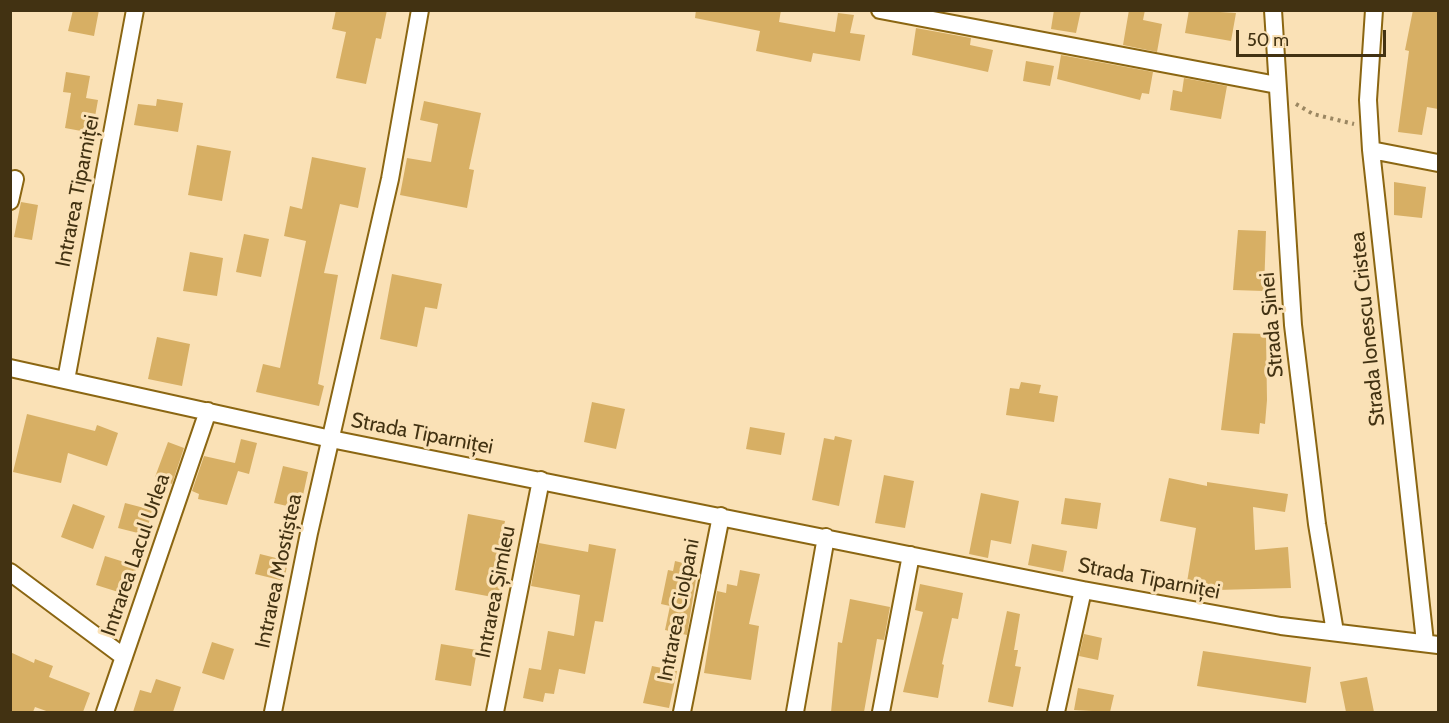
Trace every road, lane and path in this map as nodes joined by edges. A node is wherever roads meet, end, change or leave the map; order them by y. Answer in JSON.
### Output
{"nodes":[{"id":1,"x":135,"y":10,"type":"edge"},
{"id":2,"x":420,"y":10,"type":"edge"},
{"id":3,"x":880,"y":10,"type":"edge"},
{"id":4,"x":1273,"y":10,"type":"edge"},
{"id":5,"x":1374,"y":10,"type":"edge"},
{"id":6,"x":1277,"y":89,"type":"junction"},
{"id":7,"x":1370,"y":126,"type":"junction"},
{"id":8,"x":1371,"y":150,"type":"junction"},
{"id":9,"x":1438,"y":163,"type":"edge"},
{"id":10,"x":15,"y":179,"type":"dead end"},
{"id":11,"x":10,"y":201,"type":"edge"},
{"id":12,"x":10,"y":368,"type":"edge"},
{"id":13,"x":66,"y":380,"type":"junction"},
{"id":14,"x":208,"y":411,"type":"junction"},
{"id":15,"x":332,"y":439,"type":"junction"},
{"id":16,"x":541,"y":480,"type":"junction"},
{"id":17,"x":721,"y":516,"type":"junction"},
{"id":18,"x":826,"y":537,"type":"junction"},
{"id":19,"x":911,"y":555,"type":"junction"},
{"id":20,"x":10,"y":572,"type":"edge"},
{"id":21,"x":1083,"y":590,"type":"junction"},
{"id":22,"x":1335,"y":632,"type":"junction"},
{"id":23,"x":1432,"y":643,"type":"edge"},
{"id":24,"x":124,"y":657,"type":"junction"},
{"id":25,"x":105,"y":712,"type":"edge"},
{"id":26,"x":273,"y":712,"type":"edge"},
{"id":27,"x":495,"y":712,"type":"edge"},
{"id":28,"x":682,"y":712,"type":"edge"},
{"id":29,"x":795,"y":712,"type":"edge"},
{"id":30,"x":881,"y":712,"type":"edge"},
{"id":31,"x":1056,"y":712,"type":"edge"}],
"edges":[{"from":1,"to":13,"type":"street","name":"Intrarea Tiparniței"},
{"from":2,"to":15,"type":"street","name":"Intrarea Mostiștea"},
{"from":3,"to":6,"type":"street"},
{"from":4,"to":6,"type":"street","name":"Strada Șinei"},
{"from":5,"to":7,"type":"street","name":"Strada Ionescu Cristea"},
{"from":6,"to":7,"type":"path"},
{"from":6,"to":22,"type":"street","name":"Strada Șinei"},
{"from":7,"to":8,"type":"street","name":"Strada Ionescu Cristea"},
{"from":8,"to":9,"type":"street"},
{"from":8,"to":23,"type":"street","name":"Strada Ionescu Cristea"},
{"from":10,"to":11,"type":"street"},
{"from":12,"to":13,"type":"street","name":"Strada Tiparniței"},
{"from":13,"to":14,"type":"street","name":"Strada Tiparniței"},
{"from":14,"to":15,"type":"street","name":"Strada Tiparniței"},
{"from":14,"to":24,"type":"street","name":"Intrarea Lacul Urlea"},
{"from":15,"to":16,"type":"street","name":"Strada Tiparniței"},
{"from":15,"to":26,"type":"street","name":"Intrarea Mostiștea"},
{"from":16,"to":17,"type":"street","name":"Strada Tiparniței"},
{"from":16,"to":27,"type":"street","name":"Intrarea Șimleu"},
{"from":17,"to":18,"type":"street","name":"Strada Tiparniței"},
{"from":17,"to":28,"type":"street","name":"Intrarea Ciolpani"},
{"from":18,"to":19,"type":"street","name":"Strada Tiparniței"},
{"from":18,"to":29,"type":"street"},
{"from":19,"to":21,"type":"street","name":"Strada Tiparniței"},
{"from":19,"to":30,"type":"street"},
{"from":20,"to":24,"type":"street"},
{"from":21,"to":22,"type":"street","name":"Strada Tiparniței"},
{"from":21,"to":31,"type":"street"},
{"from":22,"to":23,"type":"street","name":"Strada Tiparniței"},
{"from":24,"to":25,"type":"street","name":"Intrarea Lacul Urlea"}]}
